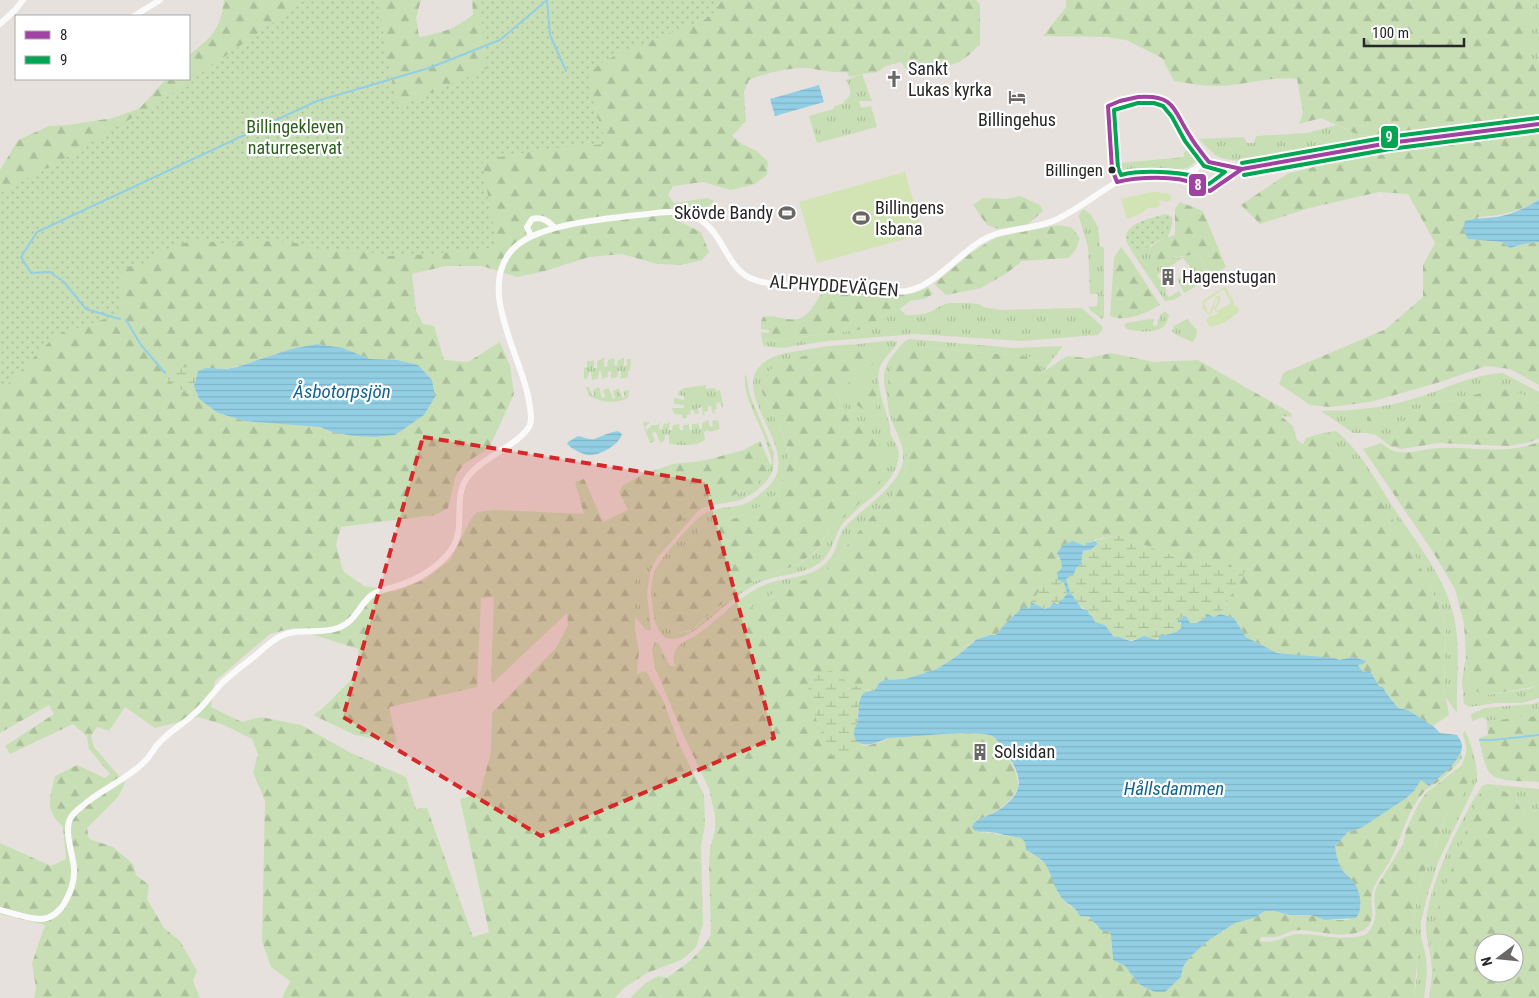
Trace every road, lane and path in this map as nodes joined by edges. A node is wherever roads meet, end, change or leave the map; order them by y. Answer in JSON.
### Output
{"nodes":[{"id":1,"x":22,"y":0,"type":"edge"},
{"id":2,"x":160,"y":0,"type":"edge"},
{"id":3,"x":136,"y":15,"type":"edge"},
{"id":4,"x":0,"y":24,"type":"edge"},
{"id":5,"x":1539,"y":124,"type":"edge"},
{"id":6,"x":1212,"y":163,"type":"junction"},
{"id":7,"x":1196,"y":169,"type":"junction"},
{"id":8,"x":1242,"y":170,"type":"junction"},
{"id":9,"x":1176,"y":179,"type":"junction"},
{"id":10,"x":1117,"y":182,"type":"junction"},
{"id":11,"x":1222,"y":182,"type":"junction"},
{"id":12,"x":1196,"y":184,"type":"junction"},
{"id":13,"x":555,"y":228,"type":"junction"},
{"id":14,"x":530,"y":236,"type":"junction"},
{"id":15,"x":0,"y":910,"type":"edge"}],
"edges":[{"from":1,"to":4,"type":"street"},
{"from":2,"to":3,"type":"street"},
{"from":5,"to":8,"type":"street"},
{"from":6,"to":7,"type":"street"},
{"from":6,"to":8,"type":"street"},
{"from":6,"to":10,"type":"street"},
{"from":6,"to":11,"type":"street"},
{"from":7,"to":9,"type":"street","name":"ALPHYDDEVÄGEN"},
{"from":7,"to":12,"type":"street"},
{"from":8,"to":11,"type":"street"},
{"from":9,"to":10,"type":"street","name":"ALPHYDDEVÄGEN"},
{"from":9,"to":12,"type":"street","name":"ALPHYDDEVÄGEN"},
{"from":10,"to":13,"type":"street","name":"ALPHYDDEVÄGEN"},
{"from":11,"to":12,"type":"street"},
{"from":13,"to":14,"type":"street"},
{"from":13,"to":14,"type":"street"},
{"from":14,"to":15,"type":"street"}]}
